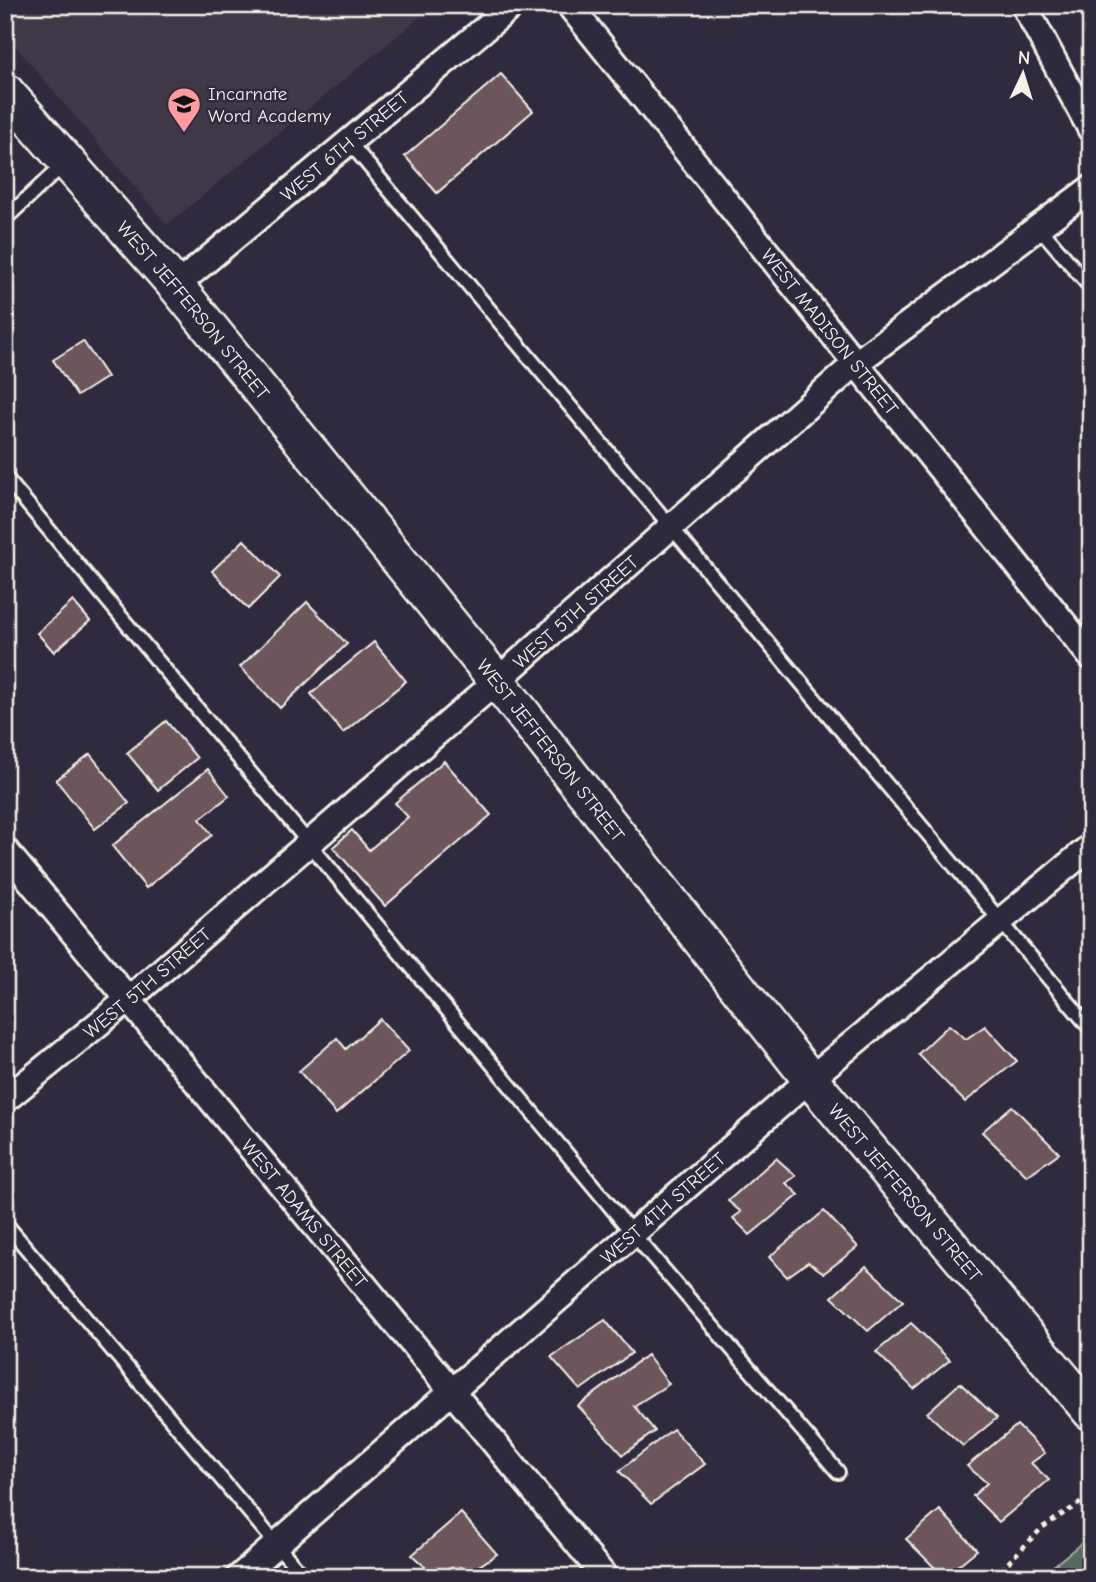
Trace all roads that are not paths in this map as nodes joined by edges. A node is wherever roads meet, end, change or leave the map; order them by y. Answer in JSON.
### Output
{"nodes":[{"id":1,"x":513,"y":5,"type":"edge"},
{"id":2,"x":569,"y":5,"type":"edge"},
{"id":3,"x":1024,"y":5,"type":"edge"},
{"id":4,"x":5,"y":91,"type":"edge"},
{"id":5,"x":1091,"y":130,"type":"edge"},
{"id":6,"x":349,"y":142,"type":"junction"},
{"id":7,"x":67,"y":161,"type":"junction"},
{"id":8,"x":1091,"y":188,"type":"edge"},
{"id":9,"x":5,"y":219,"type":"edge"},
{"id":10,"x":1040,"y":227,"type":"junction"},
{"id":11,"x":176,"y":286,"type":"junction"},
{"id":12,"x":1091,"y":288,"type":"edge"},
{"id":13,"x":856,"y":363,"type":"junction"},
{"id":14,"x":5,"y":477,"type":"edge"},
{"id":15,"x":669,"y":528,"type":"junction"},
{"id":16,"x":1091,"y":657,"type":"edge"},
{"id":17,"x":497,"y":681,"type":"junction"},
{"id":18,"x":309,"y":843,"type":"junction"},
{"id":19,"x":1091,"y":846,"type":"edge"},
{"id":20,"x":5,"y":850,"type":"edge"},
{"id":21,"x":1002,"y":920,"type":"junction"},
{"id":22,"x":130,"y":998,"type":"junction"},
{"id":23,"x":1091,"y":1029,"type":"edge"},
{"id":24,"x":810,"y":1079,"type":"junction"},
{"id":25,"x":5,"y":1100,"type":"edge"},
{"id":26,"x":5,"y":1223,"type":"edge"},
{"id":27,"x":634,"y":1235,"type":"junction"},
{"id":28,"x":453,"y":1392,"type":"junction"},
{"id":29,"x":1091,"y":1412,"type":"edge"},
{"id":30,"x":838,"y":1472,"type":"dead end"},
{"id":31,"x":277,"y":1544,"type":"junction"},
{"id":32,"x":239,"y":1577,"type":"edge"},
{"id":33,"x":304,"y":1577,"type":"edge"},
{"id":34,"x":605,"y":1577,"type":"edge"}],
"edges":[{"from":1,"to":6,"type":"street","name":"WEST 6TH STREET"},
{"from":2,"to":13,"type":"street","name":"WEST MADISON STREET"},
{"from":3,"to":5,"type":"street"},
{"from":4,"to":7,"type":"street","name":"WEST JEFFERSON STREET"},
{"from":6,"to":11,"type":"street","name":"WEST 6TH STREET"},
{"from":6,"to":15,"type":"lane"},
{"from":7,"to":9,"type":"lane"},
{"from":7,"to":11,"type":"street","name":"WEST JEFFERSON STREET"},
{"from":8,"to":10,"type":"street","name":"WEST 5TH STREET"},
{"from":10,"to":12,"type":"lane"},
{"from":10,"to":13,"type":"street","name":"WEST 5TH STREET"},
{"from":11,"to":17,"type":"street","name":"WEST JEFFERSON STREET"},
{"from":13,"to":15,"type":"street","name":"WEST 5TH STREET"},
{"from":13,"to":16,"type":"street","name":"WEST MADISON STREET"},
{"from":14,"to":18,"type":"lane"},
{"from":15,"to":17,"type":"street","name":"WEST 5TH STREET"},
{"from":15,"to":21,"type":"lane"},
{"from":17,"to":18,"type":"street","name":"WEST 5TH STREET"},
{"from":17,"to":24,"type":"street","name":"WEST JEFFERSON STREET"},
{"from":18,"to":22,"type":"street","name":"WEST 5TH STREET"},
{"from":18,"to":27,"type":"lane"},
{"from":19,"to":21,"type":"street","name":"WEST 4TH STREET"},
{"from":20,"to":22,"type":"street","name":"WEST ADAMS STREET"},
{"from":21,"to":23,"type":"lane"},
{"from":21,"to":24,"type":"street","name":"WEST 4TH STREET"},
{"from":22,"to":25,"type":"street","name":"WEST 5TH STREET"},
{"from":22,"to":28,"type":"street","name":"WEST ADAMS STREET"},
{"from":24,"to":27,"type":"street","name":"WEST 4TH STREET"},
{"from":24,"to":29,"type":"street","name":"WEST JEFFERSON STREET"},
{"from":26,"to":31,"type":"lane"},
{"from":27,"to":28,"type":"street","name":"WEST 4TH STREET"},
{"from":27,"to":30,"type":"lane"},
{"from":28,"to":31,"type":"street","name":"WEST 4TH STREET"},
{"from":28,"to":34,"type":"street","name":"WEST ADAMS STREET"},
{"from":31,"to":32,"type":"street","name":"WEST 4TH STREET"},
{"from":31,"to":33,"type":"lane"}]}
